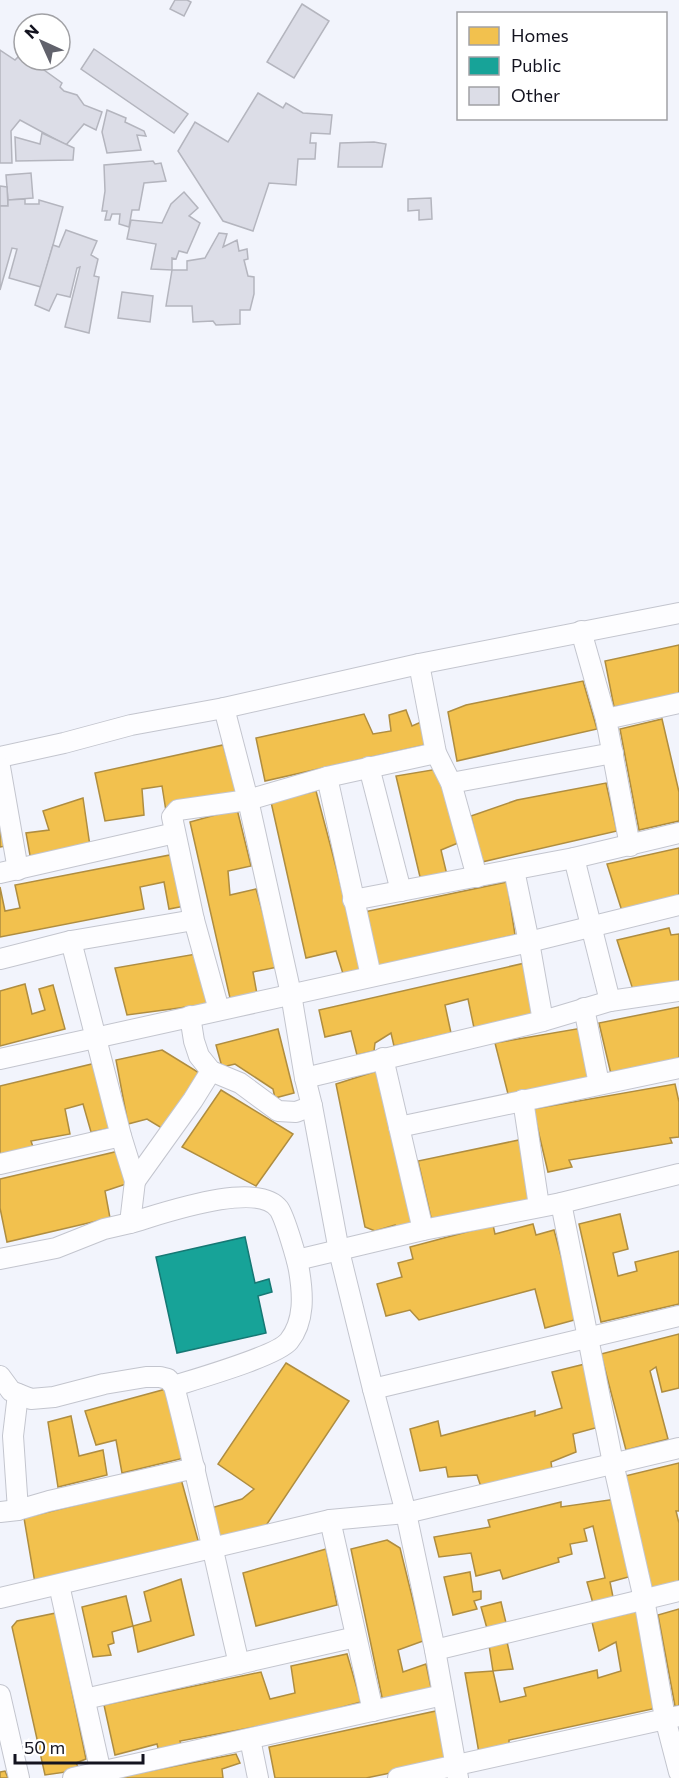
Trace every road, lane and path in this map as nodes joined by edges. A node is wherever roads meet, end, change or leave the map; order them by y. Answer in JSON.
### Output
{"nodes":[{"id":1,"x":679,"y":613,"type":"edge"},
{"id":2,"x":581,"y":631,"type":"junction"},
{"id":3,"x":419,"y":664,"type":"junction"},
{"id":4,"x":679,"y":704,"type":"edge"},
{"id":5,"x":224,"y":708,"type":"junction"},
{"id":6,"x":606,"y":719,"type":"junction"},
{"id":7,"x":436,"y":753,"type":"junction"},
{"id":8,"x":613,"y":753,"type":"junction"},
{"id":9,"x":0,"y":757,"type":"edge"},
{"id":10,"x":0,"y":767,"type":"edge"},
{"id":11,"x":369,"y":767,"type":"junction"},
{"id":12,"x":327,"y":777,"type":"junction"},
{"id":13,"x":452,"y":783,"type":"junction"},
{"id":14,"x":248,"y":800,"type":"junction"},
{"id":15,"x":679,"y":832,"type":"edge"},
{"id":16,"x":175,"y":833,"type":"junction"},
{"id":17,"x":630,"y":846,"type":"junction"},
{"id":18,"x":574,"y":858,"type":"junction"},
{"id":19,"x":514,"y":870,"type":"junction"},
{"id":20,"x":9,"y":872,"type":"edge"},
{"id":21,"x":477,"y":877,"type":"junction"},
{"id":22,"x":401,"y":891,"type":"junction"},
{"id":23,"x":353,"y":900,"type":"junction"},
{"id":24,"x":679,"y":905,"type":"edge"},
{"id":25,"x":194,"y":920,"type":"junction"},
{"id":26,"x":590,"y":926,"type":"junction"},
{"id":27,"x":71,"y":941,"type":"junction"},
{"id":28,"x":529,"y":942,"type":"junction"},
{"id":29,"x":0,"y":959,"type":"edge"},
{"id":30,"x":371,"y":976,"type":"junction"},
{"id":31,"x":679,"y":991,"type":"edge"},
{"id":32,"x":291,"y":994,"type":"junction"},
{"id":33,"x":610,"y":1001,"type":"junction"},
{"id":34,"x":584,"y":1008,"type":"junction"},
{"id":35,"x":219,"y":1010,"type":"junction"},
{"id":36,"x":190,"y":1016,"type":"junction"},
{"id":37,"x":543,"y":1021,"type":"junction"},
{"id":38,"x":96,"y":1037,"type":"junction"},
{"id":39,"x":383,"y":1058,"type":"junction"},
{"id":40,"x":0,"y":1059,"type":"edge"},
{"id":41,"x":679,"y":1068,"type":"edge"},
{"id":42,"x":211,"y":1071,"type":"junction"},
{"id":43,"x":304,"y":1078,"type":"junction"},
{"id":44,"x":599,"y":1084,"type":"junction"},
{"id":45,"x":523,"y":1100,"type":"junction"},
{"id":46,"x":312,"y":1106,"type":"junction"},
{"id":47,"x":399,"y":1127,"type":"junction"},
{"id":48,"x":121,"y":1136,"type":"junction"},
{"id":49,"x":0,"y":1164,"type":"edge"},
{"id":50,"x":679,"y":1174,"type":"edge"},
{"id":51,"x":135,"y":1181,"type":"junction"},
{"id":52,"x":561,"y":1203,"type":"junction"},
{"id":53,"x":539,"y":1206,"type":"junction"},
{"id":54,"x":129,"y":1223,"type":"junction"},
{"id":55,"x":423,"y":1230,"type":"junction"},
{"id":56,"x":339,"y":1251,"type":"junction"},
{"id":57,"x":0,"y":1259,"type":"edge"},
{"id":58,"x":297,"y":1260,"type":"junction"},
{"id":59,"x":679,"y":1316,"type":"edge"},
{"id":60,"x":589,"y":1339,"type":"junction"},
{"id":61,"x":0,"y":1376,"type":"edge"},
{"id":62,"x":174,"y":1386,"type":"junction"},
{"id":63,"x":372,"y":1389,"type":"junction"},
{"id":64,"x":18,"y":1394,"type":"junction"},
{"id":65,"x":679,"y":1448,"type":"edge"},
{"id":66,"x":613,"y":1463,"type":"junction"},
{"id":67,"x":195,"y":1468,"type":"junction"},
{"id":68,"x":9,"y":1511,"type":"edge"},
{"id":69,"x":406,"y":1513,"type":"junction"},
{"id":70,"x":330,"y":1520,"type":"junction"},
{"id":71,"x":212,"y":1549,"type":"junction"},
{"id":72,"x":59,"y":1586,"type":"junction"},
{"id":73,"x":679,"y":1591,"type":"edge"},
{"id":74,"x":0,"y":1598,"type":"edge"},
{"id":75,"x":645,"y":1599,"type":"junction"},
{"id":76,"x":356,"y":1637,"type":"junction"},
{"id":77,"x":435,"y":1650,"type":"junction"},
{"id":78,"x":239,"y":1664,"type":"junction"},
{"id":79,"x":0,"y":1695,"type":"edge"},
{"id":80,"x":443,"y":1695,"type":"junction"},
{"id":81,"x":85,"y":1699,"type":"junction"},
{"id":82,"x":373,"y":1711,"type":"junction"},
{"id":83,"x":672,"y":1717,"type":"edge"},
{"id":84,"x":250,"y":1739,"type":"junction"},
{"id":85,"x":7,"y":1753,"type":"edge"},
{"id":86,"x":457,"y":1771,"type":"edge"},
{"id":87,"x":679,"y":1772,"type":"edge"},
{"id":88,"x":101,"y":1773,"type":"junction"},
{"id":89,"x":19,"y":1778,"type":"edge"},
{"id":90,"x":73,"y":1778,"type":"edge"},
{"id":91,"x":258,"y":1778,"type":"edge"},
{"id":92,"x":398,"y":1778,"type":"edge"}],
"edges":[{"from":1,"to":2,"type":"street"},
{"from":2,"to":3,"type":"street"},
{"from":2,"to":6,"type":"street"},
{"from":3,"to":5,"type":"street"},
{"from":3,"to":7,"type":"street"},
{"from":4,"to":6,"type":"street"},
{"from":5,"to":9,"type":"street"},
{"from":5,"to":14,"type":"street"},
{"from":6,"to":8,"type":"street"},
{"from":7,"to":11,"type":"street"},
{"from":7,"to":13,"type":"street"},
{"from":8,"to":13,"type":"street"},
{"from":8,"to":17,"type":"street"},
{"from":10,"to":20,"type":"street"},
{"from":11,"to":12,"type":"street"},
{"from":11,"to":22,"type":"street"},
{"from":12,"to":14,"type":"street"},
{"from":12,"to":23,"type":"street"},
{"from":13,"to":21,"type":"street"},
{"from":14,"to":16,"type":"street"},
{"from":14,"to":32,"type":"street"},
{"from":15,"to":17,"type":"street"},
{"from":16,"to":20,"type":"street"},
{"from":16,"to":25,"type":"street"},
{"from":17,"to":18,"type":"street"},
{"from":18,"to":19,"type":"street"},
{"from":18,"to":26,"type":"street"},
{"from":19,"to":21,"type":"street"},
{"from":19,"to":28,"type":"street"},
{"from":21,"to":22,"type":"street"},
{"from":22,"to":23,"type":"street"},
{"from":23,"to":30,"type":"street"},
{"from":24,"to":26,"type":"street"},
{"from":25,"to":27,"type":"street"},
{"from":25,"to":35,"type":"street"},
{"from":26,"to":28,"type":"street"},
{"from":26,"to":33,"type":"street"},
{"from":27,"to":29,"type":"street"},
{"from":27,"to":38,"type":"street"},
{"from":28,"to":30,"type":"street"},
{"from":28,"to":37,"type":"street"},
{"from":30,"to":32,"type":"street"},
{"from":31,"to":33,"type":"street"},
{"from":32,"to":35,"type":"street"},
{"from":32,"to":43,"type":"street"},
{"from":33,"to":34,"type":"street"},
{"from":34,"to":37,"type":"street"},
{"from":34,"to":44,"type":"street"},
{"from":35,"to":36,"type":"street"},
{"from":36,"to":38,"type":"street"},
{"from":36,"to":42,"type":"street"},
{"from":37,"to":39,"type":"street"},
{"from":38,"to":40,"type":"street"},
{"from":38,"to":48,"type":"street"},
{"from":39,"to":43,"type":"street"},
{"from":39,"to":47,"type":"street"},
{"from":41,"to":44,"type":"street"},
{"from":42,"to":46,"type":"street"},
{"from":42,"to":51,"type":"street"},
{"from":43,"to":46,"type":"street"},
{"from":44,"to":45,"type":"street"},
{"from":45,"to":47,"type":"street"},
{"from":45,"to":53,"type":"street"},
{"from":46,"to":56,"type":"street"},
{"from":47,"to":55,"type":"street"},
{"from":48,"to":49,"type":"street"},
{"from":48,"to":51,"type":"street"},
{"from":50,"to":52,"type":"street"},
{"from":51,"to":54,"type":"street"},
{"from":52,"to":53,"type":"street"},
{"from":52,"to":60,"type":"street"},
{"from":53,"to":55,"type":"street"},
{"from":54,"to":57,"type":"street"},
{"from":54,"to":58,"type":"street"},
{"from":55,"to":56,"type":"street"},
{"from":56,"to":58,"type":"street"},
{"from":56,"to":63,"type":"street"},
{"from":58,"to":62,"type":"street"},
{"from":59,"to":60,"type":"street"},
{"from":60,"to":63,"type":"street"},
{"from":60,"to":66,"type":"street"},
{"from":61,"to":64,"type":"street"},
{"from":62,"to":64,"type":"street"},
{"from":62,"to":67,"type":"street"},
{"from":63,"to":69,"type":"street"},
{"from":64,"to":68,"type":"street"},
{"from":65,"to":66,"type":"street"},
{"from":66,"to":69,"type":"street"},
{"from":66,"to":75,"type":"street"},
{"from":67,"to":68,"type":"street"},
{"from":67,"to":71,"type":"street"},
{"from":69,"to":70,"type":"street"},
{"from":69,"to":77,"type":"street"},
{"from":70,"to":71,"type":"street"},
{"from":70,"to":76,"type":"street"},
{"from":71,"to":72,"type":"street"},
{"from":71,"to":78,"type":"street"},
{"from":72,"to":74,"type":"street"},
{"from":72,"to":81,"type":"street"},
{"from":73,"to":75,"type":"street"},
{"from":75,"to":77,"type":"street"},
{"from":75,"to":83,"type":"street"},
{"from":76,"to":78,"type":"street"},
{"from":76,"to":82,"type":"street"},
{"from":77,"to":80,"type":"street"},
{"from":78,"to":81,"type":"street"},
{"from":79,"to":85,"type":"street"},
{"from":80,"to":82,"type":"street"},
{"from":80,"to":86,"type":"street"},
{"from":81,"to":88,"type":"street"},
{"from":82,"to":84,"type":"street"},
{"from":83,"to":86,"type":"street"},
{"from":83,"to":87,"type":"street"},
{"from":84,"to":88,"type":"street"},
{"from":84,"to":91,"type":"street"},
{"from":85,"to":89,"type":"street"},
{"from":86,"to":92,"type":"street"},
{"from":88,"to":90,"type":"street"}]}
